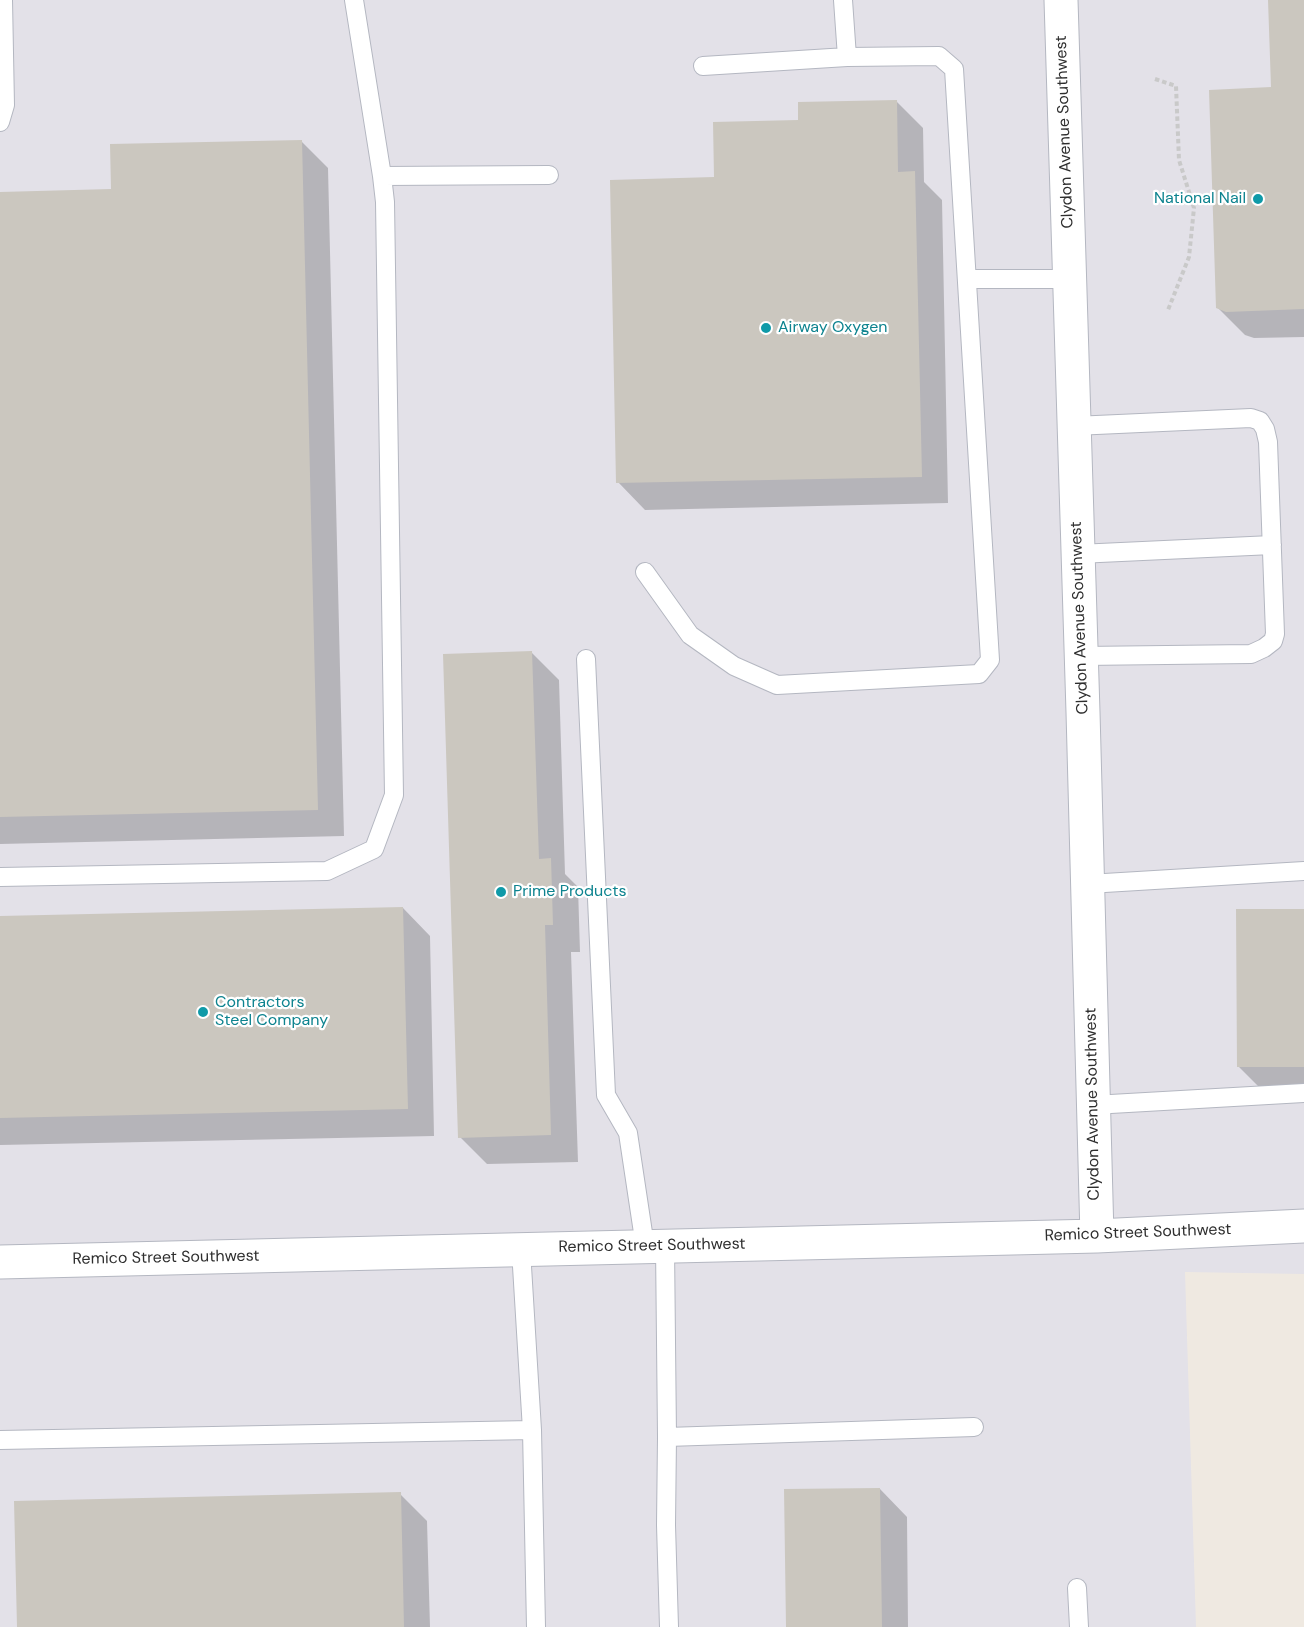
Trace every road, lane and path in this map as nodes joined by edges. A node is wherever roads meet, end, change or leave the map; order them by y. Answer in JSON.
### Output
{"nodes":[{"id":1,"x":3,"y":0,"type":"edge"},
{"id":2,"x":354,"y":0,"type":"edge"},
{"id":3,"x":843,"y":0,"type":"edge"},
{"id":4,"x":1061,"y":0,"type":"edge"},
{"id":5,"x":847,"y":57,"type":"junction"},
{"id":6,"x":703,"y":66,"type":"dead end"},
{"id":7,"x":1155,"y":79,"type":"dead end"},
{"id":8,"x":0,"y":122,"type":"edge"},
{"id":9,"x":549,"y":175,"type":"dead end"},
{"id":10,"x":382,"y":176,"type":"junction"},
{"id":11,"x":967,"y":279,"type":"junction"},
{"id":12,"x":1070,"y":279,"type":"junction"},
{"id":13,"x":1168,"y":310,"type":"dead end"},
{"id":14,"x":1074,"y":426,"type":"junction"},
{"id":15,"x":1272,"y":545,"type":"junction"},
{"id":16,"x":1078,"y":554,"type":"junction"},
{"id":17,"x":645,"y":572,"type":"dead end"},
{"id":18,"x":1082,"y":656,"type":"junction"},
{"id":19,"x":586,"y":658,"type":"dead end"},
{"id":20,"x":1304,"y":871,"type":"edge"},
{"id":21,"x":0,"y":877,"type":"edge"},
{"id":22,"x":1088,"y":884,"type":"junction"},
{"id":23,"x":1304,"y":1093,"type":"edge"},
{"id":24,"x":1093,"y":1105,"type":"junction"},
{"id":25,"x":1304,"y":1226,"type":"edge"},
{"id":26,"x":1097,"y":1236,"type":"junction"},
{"id":27,"x":655,"y":1246,"type":"junction"},
{"id":28,"x":521,"y":1250,"type":"junction"},
{"id":29,"x":0,"y":1262,"type":"edge"},
{"id":30,"x":974,"y":1427,"type":"dead end"},
{"id":31,"x":532,"y":1430,"type":"junction"},
{"id":32,"x":667,"y":1437,"type":"junction"},
{"id":33,"x":0,"y":1440,"type":"edge"},
{"id":34,"x":1077,"y":1588,"type":"dead end"},
{"id":35,"x":536,"y":1627,"type":"edge"},
{"id":36,"x":669,"y":1627,"type":"edge"},
{"id":37,"x":1079,"y":1627,"type":"edge"}],
"edges":[{"from":1,"to":8,"type":"lane"},
{"from":2,"to":10,"type":"lane"},
{"from":3,"to":5,"type":"lane"},
{"from":4,"to":12,"type":"street","name":"Clydon Avenue Southwest"},
{"from":5,"to":6,"type":"lane"},
{"from":5,"to":11,"type":"lane"},
{"from":7,"to":13,"type":"path"},
{"from":9,"to":10,"type":"lane"},
{"from":10,"to":21,"type":"lane"},
{"from":11,"to":12,"type":"lane"},
{"from":11,"to":17,"type":"lane"},
{"from":12,"to":14,"type":"street","name":"Clydon Avenue Southwest"},
{"from":14,"to":15,"type":"lane"},
{"from":14,"to":16,"type":"street","name":"Clydon Avenue Southwest"},
{"from":15,"to":16,"type":"lane"},
{"from":15,"to":18,"type":"lane"},
{"from":16,"to":18,"type":"street","name":"Clydon Avenue Southwest"},
{"from":18,"to":22,"type":"street","name":"Clydon Avenue Southwest"},
{"from":19,"to":27,"type":"lane"},
{"from":20,"to":22,"type":"lane"},
{"from":22,"to":24,"type":"street","name":"Clydon Avenue Southwest"},
{"from":23,"to":24,"type":"lane"},
{"from":24,"to":26,"type":"street","name":"Clydon Avenue Southwest"},
{"from":25,"to":26,"type":"street","name":"Remico Street Southwest"},
{"from":26,"to":27,"type":"street","name":"Remico Street Southwest"},
{"from":27,"to":28,"type":"street","name":"Remico Street Southwest"},
{"from":27,"to":32,"type":"lane"},
{"from":28,"to":29,"type":"street","name":"Remico Street Southwest"},
{"from":28,"to":31,"type":"lane"},
{"from":30,"to":32,"type":"lane"},
{"from":31,"to":33,"type":"lane"},
{"from":31,"to":35,"type":"lane"},
{"from":32,"to":36,"type":"lane"},
{"from":34,"to":37,"type":"lane"}]}
